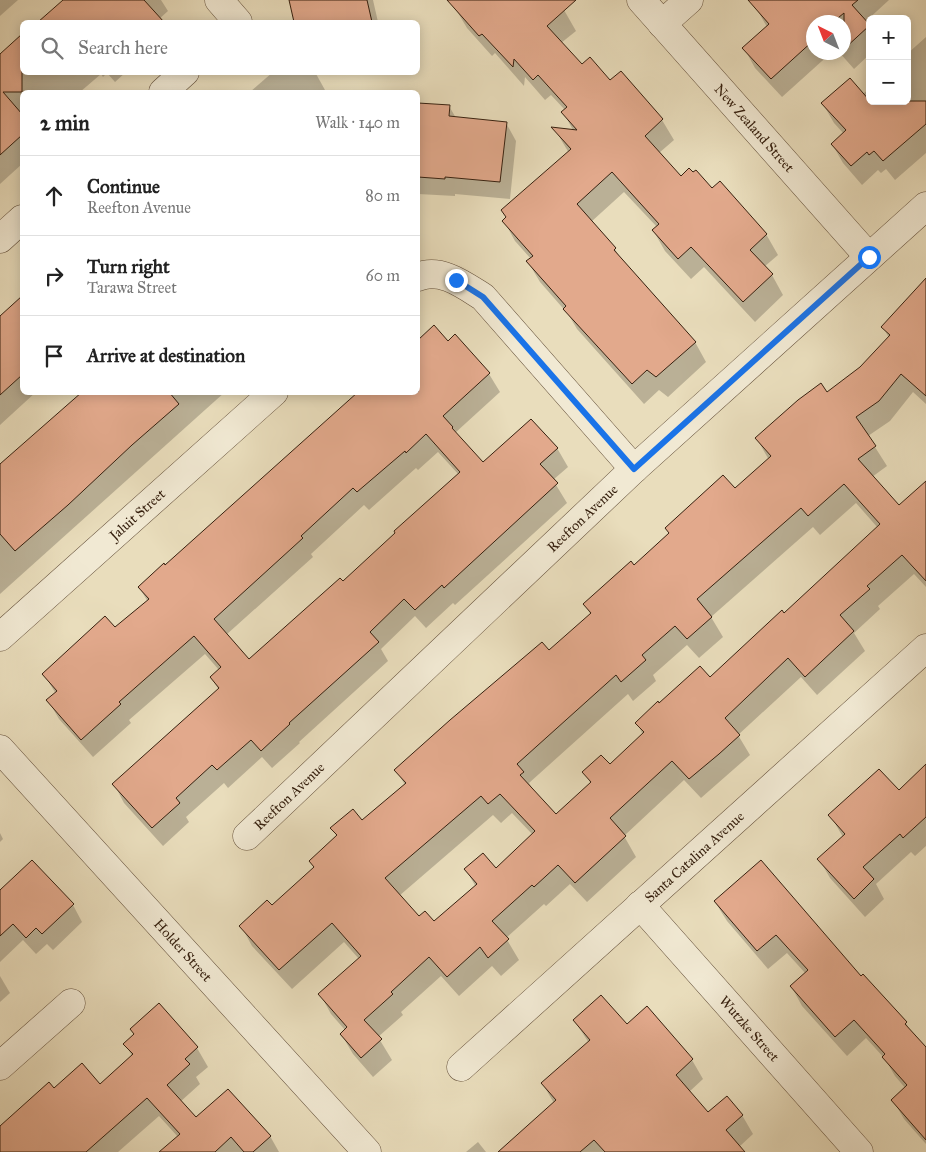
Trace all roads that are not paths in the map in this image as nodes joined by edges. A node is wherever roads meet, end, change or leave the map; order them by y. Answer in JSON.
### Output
{"nodes":[{"id":1,"x":218,"y":0,"type":"edge"},
{"id":2,"x":641,"y":0,"type":"edge"},
{"id":3,"x":689,"y":0,"type":"edge"},
{"id":4,"x":236,"y":20,"type":"edge"},
{"id":5,"x":662,"y":24,"type":"junction"},
{"id":6,"x":182,"y":75,"type":"edge"},
{"id":7,"x":164,"y":90,"type":"edge"},
{"id":8,"x":926,"y":206,"type":"edge"},
{"id":9,"x":20,"y":221,"type":"edge"},
{"id":10,"x":0,"y":239,"type":"edge"},
{"id":11,"x":869,"y":257,"type":"junction"},
{"id":12,"x":422,"y":275,"type":"edge"},
{"id":13,"x":271,"y":395,"type":"edge"},
{"id":14,"x":634,"y":469,"type":"junction"},
{"id":15,"x":0,"y":638,"type":"edge"},
{"id":16,"x":926,"y":648,"type":"edge"},
{"id":17,"x":0,"y":749,"type":"edge"},
{"id":18,"x":247,"y":836,"type":"dead end"},
{"id":19,"x":640,"y":905,"type":"junction"},
{"id":20,"x":71,"y":1003,"type":"dead end"},
{"id":21,"x":0,"y":1066,"type":"edge"},
{"id":22,"x":461,"y":1067,"type":"dead end"},
{"id":23,"x":850,"y":1149,"type":"edge"},
{"id":24,"x":366,"y":1152,"type":"edge"}],
"edges":[{"from":1,"to":4,"type":"street"},
{"from":2,"to":5,"type":"street","name":"New Zealand Street"},
{"from":3,"to":5,"type":"street"},
{"from":5,"to":11,"type":"street","name":"New Zealand Street"},
{"from":6,"to":7,"type":"street"},
{"from":8,"to":11,"type":"street","name":"Reefton Avenue"},
{"from":9,"to":10,"type":"street"},
{"from":11,"to":14,"type":"street","name":"Reefton Avenue"},
{"from":12,"to":14,"type":"street"},
{"from":13,"to":15,"type":"street","name":"Jaluit Street"},
{"from":14,"to":18,"type":"street","name":"Reefton Avenue"},
{"from":16,"to":19,"type":"street","name":"Santa Catalina Avenue"},
{"from":17,"to":24,"type":"street","name":"Holder Street"},
{"from":19,"to":22,"type":"street","name":"Santa Catalina Avenue"},
{"from":19,"to":23,"type":"street","name":"Wutzke Street"},
{"from":20,"to":21,"type":"street"}]}
